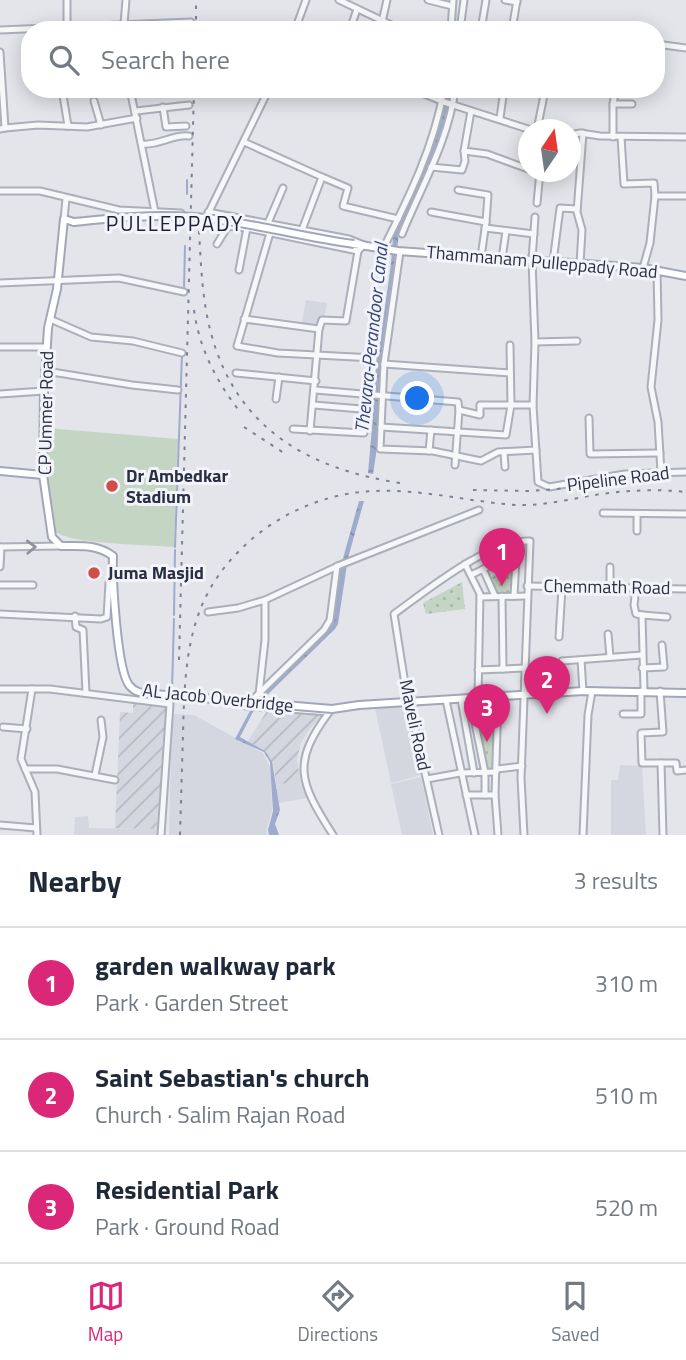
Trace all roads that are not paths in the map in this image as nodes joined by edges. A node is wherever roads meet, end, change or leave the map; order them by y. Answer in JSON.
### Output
{"nodes":[{"id":1,"x":67,"y":0,"type":"edge"},
{"id":2,"x":126,"y":0,"type":"edge"},
{"id":3,"x":306,"y":0,"type":"edge"},
{"id":4,"x":339,"y":0,"type":"edge"},
{"id":5,"x":387,"y":0,"type":"edge"},
{"id":6,"x":428,"y":0,"type":"edge"},
{"id":7,"x":464,"y":0,"type":"edge"},
{"id":8,"x":486,"y":0,"type":"edge"},
{"id":9,"x":505,"y":0,"type":"edge"},
{"id":10,"x":517,"y":1,"type":"edge"},
{"id":11,"x":452,"y":3,"type":"edge"},
{"id":12,"x":357,"y":9,"type":"junction"},
{"id":13,"x":66,"y":21,"type":"edge"},
{"id":14,"x":124,"y":21,"type":"edge"},
{"id":15,"x":298,"y":21,"type":"edge"},
{"id":16,"x":353,"y":21,"type":"edge"},
{"id":17,"x":380,"y":21,"type":"edge"},
{"id":18,"x":382,"y":21,"type":"edge"},
{"id":19,"x":451,"y":21,"type":"edge"},
{"id":20,"x":461,"y":21,"type":"edge"},
{"id":21,"x":482,"y":21,"type":"edge"},
{"id":22,"x":514,"y":21,"type":"edge"},
{"id":23,"x":21,"y":29,"type":"edge"},
{"id":24,"x":0,"y":30,"type":"edge"},
{"id":25,"x":665,"y":45,"type":"edge"},
{"id":26,"x":686,"y":48,"type":"edge"},
{"id":27,"x":0,"y":52,"type":"edge"},
{"id":28,"x":63,"y":98,"type":"edge"},
{"id":29,"x":132,"y":98,"type":"edge"},
{"id":30,"x":265,"y":98,"type":"edge"},
{"id":31,"x":433,"y":98,"type":"edge"},
{"id":32,"x":443,"y":98,"type":"edge"},
{"id":33,"x":453,"y":98,"type":"edge"},
{"id":34,"x":503,"y":98,"type":"edge"},
{"id":35,"x":543,"y":98,"type":"edge"},
{"id":36,"x":614,"y":98,"type":"edge"},
{"id":37,"x":94,"y":101,"type":"dead end"},
{"id":38,"x":443,"y":102,"type":"junction"},
{"id":39,"x":613,"y":104,"type":"junction"},
{"id":40,"x":632,"y":104,"type":"dead end"},
{"id":41,"x":189,"y":105,"type":"dead end"},
{"id":42,"x":452,"y":105,"type":"junction"},
{"id":43,"x":163,"y":107,"type":"junction"},
{"id":44,"x":471,"y":111,"type":"junction"},
{"id":45,"x":136,"y":114,"type":"junction"},
{"id":46,"x":500,"y":118,"type":"junction"},
{"id":47,"x":539,"y":119,"type":"edge"},
{"id":48,"x":101,"y":125,"type":"junction"},
{"id":49,"x":518,"y":125,"type":"edge"},
{"id":50,"x":68,"y":126,"type":"junction"},
{"id":51,"x":186,"y":126,"type":"dead end"},
{"id":52,"x":2,"y":129,"type":"edge"},
{"id":53,"x":583,"y":133,"type":"joint"},
{"id":54,"x":189,"y":136,"type":"dead end"},
{"id":55,"x":613,"y":137,"type":"junction"},
{"id":56,"x":621,"y":137,"type":"junction"},
{"id":57,"x":686,"y":137,"type":"edge"},
{"id":58,"x":244,"y":142,"type":"junction"},
{"id":59,"x":142,"y":144,"type":"junction"},
{"id":60,"x":464,"y":151,"type":"junction"},
{"id":61,"x":518,"y":165,"type":"edge"},
{"id":62,"x":431,"y":167,"type":"junction"},
{"id":63,"x":322,"y":177,"type":"junction"},
{"id":64,"x":539,"y":182,"type":"edge"},
{"id":65,"x":283,"y":188,"type":"dead end"},
{"id":66,"x":458,"y":190,"type":"dead end"},
{"id":67,"x":0,"y":191,"type":"edge"},
{"id":68,"x":654,"y":196,"type":"junction"},
{"id":69,"x":686,"y":196,"type":"edge"},
{"id":70,"x":66,"y":199,"type":"junction"},
{"id":71,"x":537,"y":203,"type":"dead end"},
{"id":72,"x":578,"y":209,"type":"junction"},
{"id":73,"x":155,"y":212,"type":"junction"},
{"id":74,"x":208,"y":212,"type":"junction"},
{"id":75,"x":431,"y":212,"type":"dead end"},
{"id":76,"x":181,"y":213,"type":"dead end"},
{"id":77,"x":535,"y":217,"type":"dead end"},
{"id":78,"x":398,"y":219,"type":"junction"},
{"id":79,"x":64,"y":223,"type":"junction"},
{"id":80,"x":268,"y":223,"type":"junction"},
{"id":81,"x":485,"y":225,"type":"junction"},
{"id":82,"x":228,"y":226,"type":"junction"},
{"id":83,"x":247,"y":229,"type":"junction"},
{"id":84,"x":302,"y":230,"type":"junction"},
{"id":85,"x":506,"y":231,"type":"junction"},
{"id":86,"x":270,"y":233,"type":"junction"},
{"id":87,"x":401,"y":234,"type":"dead end"},
{"id":88,"x":534,"y":234,"type":"junction"},
{"id":89,"x":216,"y":243,"type":"dead end"},
{"id":90,"x":361,"y":248,"type":"junction"},
{"id":91,"x":383,"y":249,"type":"junction"},
{"id":92,"x":397,"y":251,"type":"junction"},
{"id":93,"x":481,"y":257,"type":"junction"},
{"id":94,"x":502,"y":258,"type":"junction"},
{"id":95,"x":532,"y":260,"type":"junction"},
{"id":96,"x":553,"y":262,"type":"junction"},
{"id":97,"x":580,"y":264,"type":"junction"},
{"id":98,"x":643,"y":268,"type":"junction"},
{"id":99,"x":657,"y":269,"type":"junction"},
{"id":100,"x":239,"y":270,"type":"dead end"},
{"id":101,"x":686,"y":276,"type":"edge"},
{"id":102,"x":57,"y":282,"type":"junction"},
{"id":103,"x":0,"y":283,"type":"edge"},
{"id":104,"x":184,"y":292,"type":"dead end"},
{"id":105,"x":50,"y":319,"type":"junction"},
{"id":106,"x":244,"y":319,"type":"junction"},
{"id":107,"x":319,"y":329,"type":"junction"},
{"id":108,"x":577,"y":341,"type":"dead end"},
{"id":109,"x":535,"y":342,"type":"junction"},
{"id":110,"x":510,"y":345,"type":"dead end"},
{"id":111,"x":0,"y":347,"type":"edge"},
{"id":112,"x":47,"y":347,"type":"junction"},
{"id":113,"x":182,"y":354,"type":"dead end"},
{"id":114,"x":318,"y":355,"type":"junction"},
{"id":115,"x":384,"y":364,"type":"junction"},
{"id":116,"x":46,"y":371,"type":"junction"},
{"id":117,"x":236,"y":373,"type":"dead end"},
{"id":118,"x":510,"y":373,"type":"junction"},
{"id":119,"x":279,"y":377,"type":"junction"},
{"id":120,"x":316,"y":381,"type":"junction"},
{"id":121,"x":178,"y":390,"type":"dead end"},
{"id":122,"x":315,"y":390,"type":"junction"},
{"id":123,"x":44,"y":391,"type":"junction"},
{"id":124,"x":0,"y":394,"type":"edge"},
{"id":125,"x":372,"y":395,"type":"junction"},
{"id":126,"x":381,"y":396,"type":"junction"},
{"id":127,"x":276,"y":399,"type":"dead end"},
{"id":128,"x":314,"y":405,"type":"junction"},
{"id":129,"x":510,"y":405,"type":"junction"},
{"id":130,"x":533,"y":405,"type":"junction"},
{"id":131,"x":361,"y":409,"type":"dead end"},
{"id":132,"x":459,"y":410,"type":"junction"},
{"id":133,"x":589,"y":418,"type":"dead end"},
{"id":134,"x":381,"y":427,"type":"junction"},
{"id":135,"x":293,"y":429,"type":"dead end"},
{"id":136,"x":431,"y":430,"type":"junction"},
{"id":137,"x":310,"y":431,"type":"junction"},
{"id":138,"x":458,"y":431,"type":"junction"},
{"id":139,"x":364,"y":433,"type":"dead end"},
{"id":140,"x":536,"y":450,"type":"junction"},
{"id":141,"x":429,"y":451,"type":"junction"},
{"id":142,"x":504,"y":452,"type":"junction"},
{"id":143,"x":660,"y":453,"type":"junction"},
{"id":144,"x":455,"y":456,"type":"junction"},
{"id":145,"x":455,"y":466,"type":"dead end"},
{"id":146,"x":505,"y":467,"type":"dead end"},
{"id":147,"x":0,"y":471,"type":"edge"},
{"id":148,"x":661,"y":472,"type":"junction"},
{"id":149,"x":686,"y":472,"type":"edge"},
{"id":150,"x":43,"y":475,"type":"junction"},
{"id":151,"x":479,"y":510,"type":"dead end"},
{"id":152,"x":603,"y":513,"type":"dead end"},
{"id":153,"x":637,"y":514,"type":"junction"},
{"id":154,"x":686,"y":514,"type":"edge"},
{"id":155,"x":637,"y":531,"type":"dead end"},
{"id":156,"x":516,"y":540,"type":"junction"},
{"id":157,"x":61,"y":546,"type":"junction"},
{"id":158,"x":1,"y":547,"type":"edge"},
{"id":159,"x":516,"y":553,"type":"junction"},
{"id":160,"x":465,"y":564,"type":"junction"},
{"id":161,"x":339,"y":565,"type":"junction"},
{"id":162,"x":0,"y":567,"type":"edge"},
{"id":163,"x":610,"y":567,"type":"dead end"},
{"id":164,"x":483,"y":569,"type":"junction"},
{"id":165,"x":471,"y":576,"type":"junction"},
{"id":166,"x":112,"y":580,"type":"junction"},
{"id":167,"x":0,"y":585,"type":"edge"},
{"id":168,"x":33,"y":585,"type":"dead end"},
{"id":169,"x":527,"y":586,"type":"junction"},
{"id":170,"x":636,"y":587,"type":"junction"},
{"id":171,"x":562,"y":588,"type":"junction"},
{"id":172,"x":610,"y":588,"type":"junction"},
{"id":173,"x":686,"y":589,"type":"edge"},
{"id":174,"x":499,"y":596,"type":"junction"},
{"id":175,"x":514,"y":596,"type":"junction"},
{"id":176,"x":527,"y":596,"type":"junction"},
{"id":177,"x":480,"y":597,"type":"junction"},
{"id":178,"x":265,"y":600,"type":"junction"},
{"id":179,"x":208,"y":612,"type":"dead end"},
{"id":180,"x":0,"y":614,"type":"edge"},
{"id":181,"x":642,"y":615,"type":"junction"},
{"id":182,"x":75,"y":617,"type":"junction"},
{"id":183,"x":667,"y":617,"type":"dead end"},
{"id":184,"x":608,"y":634,"type":"dead end"},
{"id":185,"x":559,"y":637,"type":"dead end"},
{"id":186,"x":662,"y":645,"type":"dead end"},
{"id":187,"x":642,"y":655,"type":"junction"},
{"id":188,"x":610,"y":657,"type":"junction"},
{"id":189,"x":581,"y":660,"type":"junction"},
{"id":190,"x":562,"y":661,"type":"dead end"},
{"id":191,"x":525,"y":668,"type":"junction"},
{"id":192,"x":642,"y":668,"type":"junction"},
{"id":193,"x":503,"y":669,"type":"junction"},
{"id":194,"x":478,"y":670,"type":"junction"},
{"id":195,"x":0,"y":689,"type":"edge"},
{"id":196,"x":32,"y":689,"type":"junction"},
{"id":197,"x":583,"y":691,"type":"junction"},
{"id":198,"x":592,"y":691,"type":"junction"},
{"id":199,"x":643,"y":691,"type":"junction"},
{"id":200,"x":660,"y":691,"type":"junction"},
{"id":201,"x":686,"y":693,"type":"edge"},
{"id":202,"x":86,"y":694,"type":"junction"},
{"id":203,"x":259,"y":694,"type":"junction"},
{"id":204,"x":525,"y":695,"type":"junction"},
{"id":205,"x":498,"y":697,"type":"junction"},
{"id":206,"x":470,"y":698,"type":"junction"},
{"id":207,"x":478,"y":698,"type":"junction"},
{"id":208,"x":461,"y":699,"type":"junction"},
{"id":209,"x":446,"y":700,"type":"junction"},
{"id":210,"x":409,"y":702,"type":"junction"},
{"id":211,"x":331,"y":711,"type":"junction"},
{"id":212,"x":472,"y":712,"type":"junction"},
{"id":213,"x":497,"y":712,"type":"junction"},
{"id":214,"x":623,"y":714,"type":"dead end"},
{"id":215,"x":101,"y":720,"type":"dead end"},
{"id":216,"x":4,"y":727,"type":"dead end"},
{"id":217,"x":27,"y":729,"type":"junction"},
{"id":218,"x":661,"y":763,"type":"junction"},
{"id":219,"x":522,"y":766,"type":"junction"},
{"id":220,"x":25,"y":769,"type":"junction"},
{"id":221,"x":686,"y":770,"type":"edge"},
{"id":222,"x":497,"y":771,"type":"junction"},
{"id":223,"x":460,"y":773,"type":"junction"},
{"id":224,"x":474,"y":773,"type":"junction"},
{"id":225,"x":485,"y":773,"type":"junction"},
{"id":226,"x":95,"y":775,"type":"junction"},
{"id":227,"x":427,"y":779,"type":"junction"},
{"id":228,"x":115,"y":780,"type":"dead end"},
{"id":229,"x":466,"y":795,"type":"junction"},
{"id":230,"x":485,"y":795,"type":"junction"},
{"id":231,"x":495,"y":795,"type":"junction"},
{"id":232,"x":0,"y":825,"type":"edge"},
{"id":233,"x":36,"y":832,"type":"edge"},
{"id":234,"x":330,"y":834,"type":"edge"},
{"id":235,"x":161,"y":835,"type":"edge"},
{"id":236,"x":439,"y":835,"type":"edge"},
{"id":237,"x":475,"y":835,"type":"edge"},
{"id":238,"x":498,"y":835,"type":"edge"},
{"id":239,"x":524,"y":835,"type":"edge"},
{"id":240,"x":583,"y":835,"type":"edge"},
{"id":241,"x":663,"y":835,"type":"edge"}],
"edges":[{"from":1,"to":13,"type":"street"},
{"from":2,"to":14,"type":"street"},
{"from":3,"to":15,"type":"street"},
{"from":4,"to":12,"type":"street"},
{"from":5,"to":18,"type":"street"},
{"from":6,"to":11,"type":"street"},
{"from":7,"to":20,"type":"street"},
{"from":8,"to":21,"type":"street"},
{"from":9,"to":10,"type":"street"},
{"from":10,"to":22,"type":"street"},
{"from":11,"to":19,"type":"street"},
{"from":12,"to":16,"type":"street"},
{"from":12,"to":17,"type":"street"},
{"from":23,"to":24,"type":"street"},
{"from":25,"to":26,"type":"street"},
{"from":27,"to":52,"type":"street"},
{"from":28,"to":50,"type":"street"},
{"from":29,"to":45,"type":"street"},
{"from":30,"to":58,"type":"street"},
{"from":31,"to":38,"type":"street"},
{"from":32,"to":38,"type":"street"},
{"from":33,"to":42,"type":"street"},
{"from":34,"to":46,"type":"street"},
{"from":35,"to":47,"type":"street"},
{"from":36,"to":39,"type":"street"},
{"from":37,"to":48,"type":"street"},
{"from":38,"to":42,"type":"street"},
{"from":38,"to":78,"type":"street"},
{"from":39,"to":40,"type":"street"},
{"from":39,"to":55,"type":"street"},
{"from":41,"to":43,"type":"street"},
{"from":42,"to":44,"type":"street"},
{"from":42,"to":62,"type":"street"},
{"from":43,"to":45,"type":"street"},
{"from":43,"to":51,"type":"street"},
{"from":44,"to":46,"type":"street"},
{"from":44,"to":60,"type":"street"},
{"from":45,"to":48,"type":"street"},
{"from":45,"to":59,"type":"street"},
{"from":46,"to":49,"type":"street"},
{"from":48,"to":50,"type":"street"},
{"from":50,"to":52,"type":"street"},
{"from":53,"to":55,"type":"street"},
{"from":53,"to":72,"type":"street"},
{"from":54,"to":59,"type":"street"},
{"from":55,"to":56,"type":"street"},
{"from":56,"to":57,"type":"street"},
{"from":56,"to":68,"type":"street"},
{"from":58,"to":63,"type":"street"},
{"from":58,"to":74,"type":"street"},
{"from":59,"to":73,"type":"street"},
{"from":60,"to":61,"type":"street"},
{"from":60,"to":62,"type":"street"},
{"from":62,"to":87,"type":"street"},
{"from":63,"to":78,"type":"street"},
{"from":63,"to":84,"type":"street"},
{"from":64,"to":71,"type":"street"},
{"from":65,"to":80,"type":"street"},
{"from":66,"to":81,"type":"street"},
{"from":67,"to":70,"type":"street"},
{"from":68,"to":69,"type":"street"},
{"from":68,"to":98,"type":"street"},
{"from":70,"to":73,"type":"street"},
{"from":70,"to":79,"type":"street","name":"CP Ummer Road"},
{"from":72,"to":96,"type":"street"},
{"from":72,"to":97,"type":"street"},
{"from":73,"to":76,"type":"street"},
{"from":74,"to":80,"type":"street"},
{"from":74,"to":82,"type":"street"},
{"from":75,"to":81,"type":"street"},
{"from":77,"to":88,"type":"street"},
{"from":78,"to":91,"type":"street"},
{"from":79,"to":90,"type":"main road","name":"Thammanam Pulleppady Road","bridge":true},
{"from":79,"to":102,"type":"main road","name":"CP Ummer Road"},
{"from":80,"to":84,"type":"street"},
{"from":81,"to":85,"type":"street"},
{"from":81,"to":93,"type":"street"},
{"from":82,"to":83,"type":"street"},
{"from":82,"to":89,"type":"street"},
{"from":83,"to":86,"type":"street"},
{"from":83,"to":100,"type":"street"},
{"from":84,"to":90,"type":"street"},
{"from":85,"to":88,"type":"street"},
{"from":85,"to":94,"type":"street"},
{"from":86,"to":90,"type":"street"},
{"from":86,"to":106,"type":"street"},
{"from":88,"to":95,"type":"street"},
{"from":90,"to":91,"type":"main road","name":"Thammanam Pulleppady Road"},
{"from":90,"to":107,"type":"street"},
{"from":91,"to":92,"type":"main road","name":"Thammanam Pulleppady Road"},
{"from":92,"to":93,"type":"main road","name":"Thammanam Pulleppady Road"},
{"from":92,"to":115,"type":"street"},
{"from":93,"to":94,"type":"main road","name":"Thammanam Pulleppady Road"},
{"from":94,"to":95,"type":"main road","name":"Thammanam Pulleppady Road"},
{"from":95,"to":96,"type":"main road","name":"Thammanam Pulleppady Road"},
{"from":95,"to":109,"type":"street"},
{"from":96,"to":97,"type":"main road","name":"Thammanam Pulleppady Road"},
{"from":97,"to":98,"type":"main road","name":"Thammanam Pulleppady Road"},
{"from":98,"to":99,"type":"main road","name":"Thammanam Pulleppady Road"},
{"from":99,"to":101,"type":"main road","name":"Thammanam Pulleppady Road"},
{"from":99,"to":143,"type":"street"},
{"from":102,"to":103,"type":"street"},
{"from":102,"to":104,"type":"street"},
{"from":102,"to":105,"type":"main road","name":"CP Ummer Road"},
{"from":105,"to":112,"type":"main road","name":"CP Ummer Road"},
{"from":105,"to":113,"type":"street"},
{"from":106,"to":107,"type":"street"},
{"from":106,"to":114,"type":"street"},
{"from":107,"to":114,"type":"street"},
{"from":108,"to":109,"type":"street"},
{"from":109,"to":130,"type":"street"},
{"from":110,"to":118,"type":"street"},
{"from":111,"to":112,"type":"street"},
{"from":112,"to":116,"type":"main road","name":"CP Ummer Road"},
{"from":114,"to":120,"type":"street"},
{"from":114,"to":125,"type":"street"},
{"from":115,"to":118,"type":"street"},
{"from":115,"to":126,"type":"street"},
{"from":116,"to":121,"type":"street"},
{"from":116,"to":123,"type":"main road","name":"CP Ummer Road"},
{"from":117,"to":119,"type":"street"},
{"from":118,"to":129,"type":"street"},
{"from":119,"to":120,"type":"street"},
{"from":119,"to":127,"type":"street"},
{"from":120,"to":122,"type":"street"},
{"from":122,"to":125,"type":"street"},
{"from":122,"to":128,"type":"street"},
{"from":123,"to":124,"type":"street"},
{"from":123,"to":150,"type":"main road","name":"CP Ummer Road"},
{"from":125,"to":126,"type":"street"},
{"from":126,"to":132,"type":"street"},
{"from":126,"to":134,"type":"street"},
{"from":128,"to":131,"type":"street"},
{"from":128,"to":137,"type":"street"},
{"from":129,"to":130,"type":"street"},
{"from":129,"to":132,"type":"street"},
{"from":129,"to":138,"type":"street"},
{"from":130,"to":140,"type":"street"},
{"from":132,"to":138,"type":"street"},
{"from":133,"to":143,"type":"street"},
{"from":134,"to":136,"type":"street"},
{"from":134,"to":141,"type":"street"},
{"from":135,"to":137,"type":"street"},
{"from":136,"to":138,"type":"street"},
{"from":136,"to":141,"type":"street"},
{"from":137,"to":139,"type":"street"},
{"from":138,"to":144,"type":"street"},
{"from":140,"to":142,"type":"street"},
{"from":140,"to":148,"type":"street","name":"Pipeline Road"},
{"from":141,"to":144,"type":"street"},
{"from":142,"to":144,"type":"street"},
{"from":142,"to":146,"type":"street"},
{"from":143,"to":148,"type":"street"},
{"from":144,"to":145,"type":"street"},
{"from":147,"to":150,"type":"main road"},
{"from":148,"to":149,"type":"street","name":"Pipeline Road"},
{"from":150,"to":157,"type":"main road","name":"CP Ummer Road"},
{"from":151,"to":161,"type":"street"},
{"from":152,"to":153,"type":"street"},
{"from":153,"to":154,"type":"street"},
{"from":153,"to":155,"type":"street"},
{"from":156,"to":159,"type":"street"},
{"from":156,"to":160,"type":"street"},
{"from":156,"to":169,"type":"street"},
{"from":158,"to":157,"type":"street","one_way":true},
{"from":157,"to":166,"type":"main road"},
{"from":158,"to":162,"type":"street"},
{"from":159,"to":164,"type":"street"},
{"from":159,"to":175,"type":"street"},
{"from":160,"to":165,"type":"street"},
{"from":160,"to":210,"type":"street","name":"Maveli Road"},
{"from":161,"to":178,"type":"street"},
{"from":161,"to":203,"type":"street"},
{"from":163,"to":172,"type":"street"},
{"from":164,"to":165,"type":"street"},
{"from":164,"to":174,"type":"street"},
{"from":165,"to":177,"type":"street"},
{"from":166,"to":182,"type":"street"},
{"from":166,"to":211,"type":"main road","name":"AL Jacob Overbridge","bridge":true},
{"from":167,"to":168,"type":"street"},
{"from":169,"to":171,"type":"street","name":"Chemmath Road"},
{"from":169,"to":176,"type":"street"},
{"from":170,"to":172,"type":"street","name":"Chemmath Road"},
{"from":170,"to":173,"type":"street","name":"Chemmath Road"},
{"from":170,"to":181,"type":"street"},
{"from":171,"to":172,"type":"street","name":"Chemmath Road"},
{"from":171,"to":185,"type":"street"},
{"from":174,"to":175,"type":"street"},
{"from":174,"to":177,"type":"street"},
{"from":174,"to":193,"type":"street"},
{"from":175,"to":176,"type":"street"},
{"from":176,"to":191,"type":"street"},
{"from":177,"to":194,"type":"street"},
{"from":178,"to":179,"type":"street"},
{"from":178,"to":203,"type":"street"},
{"from":180,"to":182,"type":"street"},
{"from":181,"to":183,"type":"street"},
{"from":181,"to":187,"type":"street"},
{"from":182,"to":202,"type":"street"},
{"from":184,"to":188,"type":"street"},
{"from":186,"to":192,"type":"street"},
{"from":187,"to":188,"type":"street"},
{"from":187,"to":192,"type":"street"},
{"from":188,"to":189,"type":"street"},
{"from":189,"to":190,"type":"street"},
{"from":189,"to":197,"type":"street"},
{"from":191,"to":193,"type":"street"},
{"from":191,"to":204,"type":"street"},
{"from":192,"to":199,"type":"street"},
{"from":193,"to":194,"type":"street"},
{"from":194,"to":207,"type":"street"},
{"from":195,"to":196,"type":"street"},
{"from":196,"to":202,"type":"street"},
{"from":196,"to":217,"type":"street"},
{"from":197,"to":198,"type":"main road"},
{"from":197,"to":204,"type":"main road"},
{"from":198,"to":199,"type":"main road"},
{"from":198,"to":240,"type":"street"},
{"from":199,"to":200,"type":"main road"},
{"from":199,"to":214,"type":"street"},
{"from":200,"to":201,"type":"main road"},
{"from":200,"to":218,"type":"street"},
{"from":202,"to":235,"type":"street"},
{"from":203,"to":211,"type":"street","bridge":true},
{"from":204,"to":205,"type":"main road"},
{"from":204,"to":219,"type":"street"},
{"from":205,"to":207,"type":"main road"},
{"from":205,"to":213,"type":"street"},
{"from":206,"to":207,"type":"main road"},
{"from":206,"to":208,"type":"main road"},
{"from":206,"to":212,"type":"street"},
{"from":208,"to":209,"type":"main road"},
{"from":208,"to":224,"type":"street"},
{"from":209,"to":210,"type":"main road"},
{"from":209,"to":223,"type":"street"},
{"from":210,"to":211,"type":"main road"},
{"from":210,"to":227,"type":"street","name":"Maveli Road"},
{"from":211,"to":234,"type":"street"},
{"from":212,"to":213,"type":"street"},
{"from":212,"to":225,"type":"street"},
{"from":213,"to":222,"type":"street"},
{"from":215,"to":226,"type":"street"},
{"from":216,"to":217,"type":"street"},
{"from":217,"to":220,"type":"street"},
{"from":218,"to":221,"type":"street"},
{"from":218,"to":241,"type":"street"},
{"from":219,"to":222,"type":"street"},
{"from":219,"to":239,"type":"street"},
{"from":220,"to":226,"type":"street"},
{"from":220,"to":233,"type":"street"},
{"from":222,"to":225,"type":"street"},
{"from":222,"to":231,"type":"street"},
{"from":223,"to":224,"type":"street"},
{"from":223,"to":227,"type":"street"},
{"from":223,"to":229,"type":"street"},
{"from":224,"to":225,"type":"street"},
{"from":225,"to":230,"type":"street"},
{"from":226,"to":228,"type":"street"},
{"from":227,"to":236,"type":"street","name":"Maveli Road"},
{"from":229,"to":230,"type":"street"},
{"from":229,"to":237,"type":"street"},
{"from":230,"to":231,"type":"street"},
{"from":231,"to":238,"type":"street"},
{"from":232,"to":233,"type":"street"}]}
